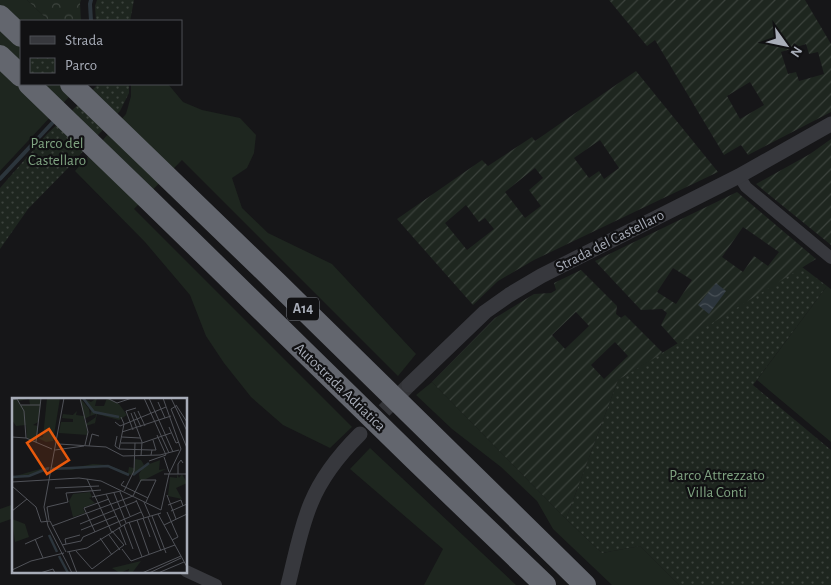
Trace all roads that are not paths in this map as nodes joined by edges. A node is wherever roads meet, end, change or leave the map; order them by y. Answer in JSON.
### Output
{"nodes":[{"id":1,"x":0,"y":16,"type":"edge"},
{"id":2,"x":20,"y":35,"type":"edge"},
{"id":3,"x":0,"y":56,"type":"edge"},
{"id":4,"x":20,"y":75,"type":"edge"},
{"id":5,"x":30,"y":85,"type":"edge"},
{"id":6,"x":72,"y":85,"type":"edge"},
{"id":7,"x":831,"y":124,"type":"edge"},
{"id":8,"x":739,"y":176,"type":"junction"},
{"id":9,"x":831,"y":258,"type":"edge"},
{"id":10,"x":409,"y":385,"type":"tunnel mouth"},
{"id":11,"x":360,"y":434,"type":"tunnel mouth"},
{"id":12,"x":188,"y":572,"type":"edge"},
{"id":13,"x":216,"y":585,"type":"edge"},
{"id":14,"x":288,"y":585,"type":"edge"},
{"id":15,"x":545,"y":585,"type":"edge"},
{"id":16,"x":585,"y":585,"type":"edge"}],
"edges":[{"from":1,"to":2,"type":"highway"},
{"from":3,"to":4,"type":"highway"},
{"from":5,"to":15,"type":"highway","name":"Autostrada Adriatica","number":"A14"},
{"from":6,"to":16,"type":"highway","name":"Autostrada Adriatica","number":"A14"},
{"from":7,"to":8,"type":"street","name":"Strada del Castellaro"},
{"from":8,"to":9,"type":"street"},
{"from":8,"to":10,"type":"street","name":"Strada del Castellaro"},
{"from":11,"to":14,"type":"street"},
{"from":12,"to":13,"type":"street"}]}
